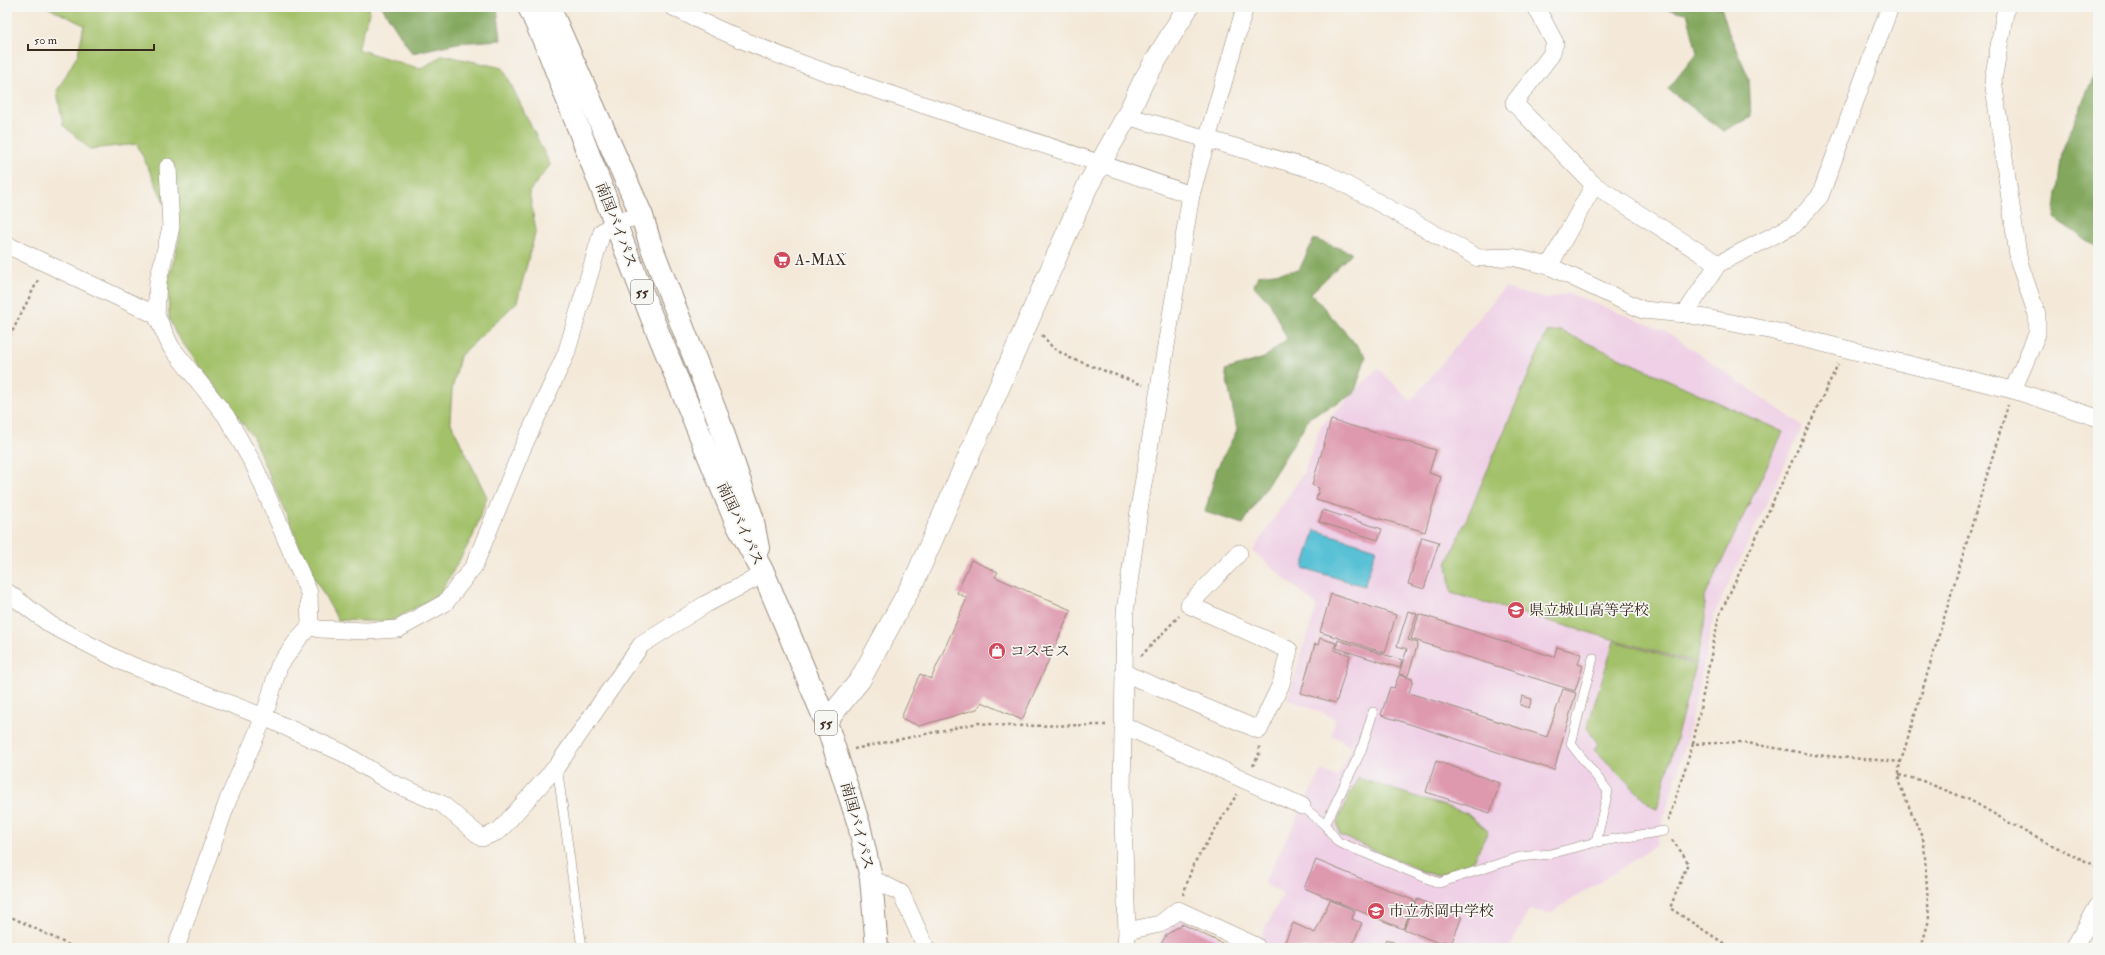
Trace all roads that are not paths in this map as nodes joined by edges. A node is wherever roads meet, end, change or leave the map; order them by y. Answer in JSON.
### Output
{"nodes":[{"id":1,"x":529,"y":7,"type":"edge"},
{"id":2,"x":549,"y":7,"type":"edge"},
{"id":3,"x":673,"y":7,"type":"edge"},
{"id":4,"x":1188,"y":7,"type":"edge"},
{"id":5,"x":1244,"y":7,"type":"edge"},
{"id":6,"x":1536,"y":7,"type":"edge"},
{"id":7,"x":1890,"y":7,"type":"edge"},
{"id":8,"x":2006,"y":7,"type":"edge"},
{"id":9,"x":1127,"y":116,"type":"junction"},
{"id":10,"x":1206,"y":138,"type":"junction"},
{"id":11,"x":1100,"y":163,"type":"junction"},
{"id":12,"x":168,"y":167,"type":"dead end"},
{"id":13,"x":1594,"y":185,"type":"junction"},
{"id":14,"x":1191,"y":195,"type":"junction"},
{"id":15,"x":642,"y":216,"type":"junction"},
{"id":16,"x":615,"y":222,"type":"junction"},
{"id":17,"x":7,"y":245,"type":"edge"},
{"id":18,"x":1718,"y":264,"type":"junction"},
{"id":19,"x":1549,"y":266,"type":"junction"},
{"id":20,"x":1685,"y":314,"type":"junction"},
{"id":21,"x":156,"y":315,"type":"junction"},
{"id":22,"x":2013,"y":390,"type":"junction"},
{"id":23,"x":2098,"y":418,"type":"edge"},
{"id":24,"x":1239,"y":552,"type":"dead end"},
{"id":25,"x":764,"y":574,"type":"junction"},
{"id":26,"x":7,"y":592,"type":"edge"},
{"id":27,"x":310,"y":626,"type":"junction"},
{"id":28,"x":1593,"y":658,"type":"dead end"},
{"id":29,"x":1124,"y":673,"type":"junction"},
{"id":30,"x":1373,"y":712,"type":"dead end"},
{"id":31,"x":264,"y":717,"type":"junction"},
{"id":32,"x":826,"y":722,"type":"junction"},
{"id":33,"x":1123,"y":725,"type":"junction"},
{"id":34,"x":557,"y":766,"type":"junction"},
{"id":35,"x":1302,"y":806,"type":"joint"},
{"id":36,"x":1325,"y":825,"type":"junction"},
{"id":37,"x":1664,"y":831,"type":"road end"},
{"id":38,"x":1596,"y":842,"type":"junction"},
{"id":39,"x":871,"y":878,"type":"junction"},
{"id":40,"x":2098,"y":906,"type":"edge"},
{"id":41,"x":1127,"y":931,"type":"junction"},
{"id":42,"x":1256,"y":946,"type":"dead end"},
{"id":43,"x":176,"y":948,"type":"edge"},
{"id":44,"x":582,"y":948,"type":"edge"},
{"id":45,"x":877,"y":948,"type":"edge"},
{"id":46,"x":926,"y":948,"type":"edge"},
{"id":47,"x":1126,"y":948,"type":"edge"},
{"id":48,"x":2074,"y":948,"type":"edge"}],
"edges":[{"from":1,"to":16,"type":"highway","name":"南国バイパス","number":"55"},
{"from":2,"to":15,"type":"highway","name":"南国バイパス","number":"55"},
{"from":3,"to":11,"type":"street"},
{"from":4,"to":9,"type":"street"},
{"from":5,"to":10,"type":"street"},
{"from":6,"to":13,"type":"street"},
{"from":7,"to":18,"type":"street"},
{"from":8,"to":22,"type":"street"},
{"from":9,"to":10,"type":"street"},
{"from":9,"to":11,"type":"street"},
{"from":10,"to":14,"type":"street"},
{"from":10,"to":19,"type":"street"},
{"from":11,"to":14,"type":"street"},
{"from":11,"to":32,"type":"street"},
{"from":12,"to":21,"type":"street"},
{"from":13,"to":18,"type":"street"},
{"from":13,"to":19,"type":"street"},
{"from":14,"to":29,"type":"street"},
{"from":15,"to":16,"type":"street"},
{"from":15,"to":25,"type":"highway","name":"南国バイパス","number":"55"},
{"from":16,"to":25,"type":"highway","name":"南国バイパス","number":"55"},
{"from":16,"to":27,"type":"street"},
{"from":17,"to":21,"type":"street"},
{"from":18,"to":20,"type":"street"},
{"from":19,"to":20,"type":"street"},
{"from":20,"to":22,"type":"street"},
{"from":21,"to":27,"type":"street"},
{"from":22,"to":23,"type":"street"},
{"from":24,"to":29,"type":"street"},
{"from":25,"to":32,"type":"highway","name":"南国バイパス","number":"55"},
{"from":25,"to":34,"type":"street"},
{"from":26,"to":31,"type":"street"},
{"from":27,"to":31,"type":"street"},
{"from":28,"to":38,"type":"lane"},
{"from":29,"to":33,"type":"street"},
{"from":30,"to":36,"type":"lane"},
{"from":31,"to":34,"type":"street"},
{"from":31,"to":43,"type":"street"},
{"from":32,"to":39,"type":"highway","name":"南国バイパス","number":"55"},
{"from":33,"to":35,"type":"street"},
{"from":33,"to":41,"type":"street"},
{"from":34,"to":44,"type":"lane"},
{"from":35,"to":36,"type":"lane"},
{"from":36,"to":38,"type":"lane"},
{"from":37,"to":38,"type":"lane"},
{"from":39,"to":45,"type":"highway","name":"南国バイパス","number":"55"},
{"from":39,"to":46,"type":"street"},
{"from":40,"to":48,"type":"street"},
{"from":41,"to":42,"type":"street"},
{"from":41,"to":47,"type":"street"}]}
